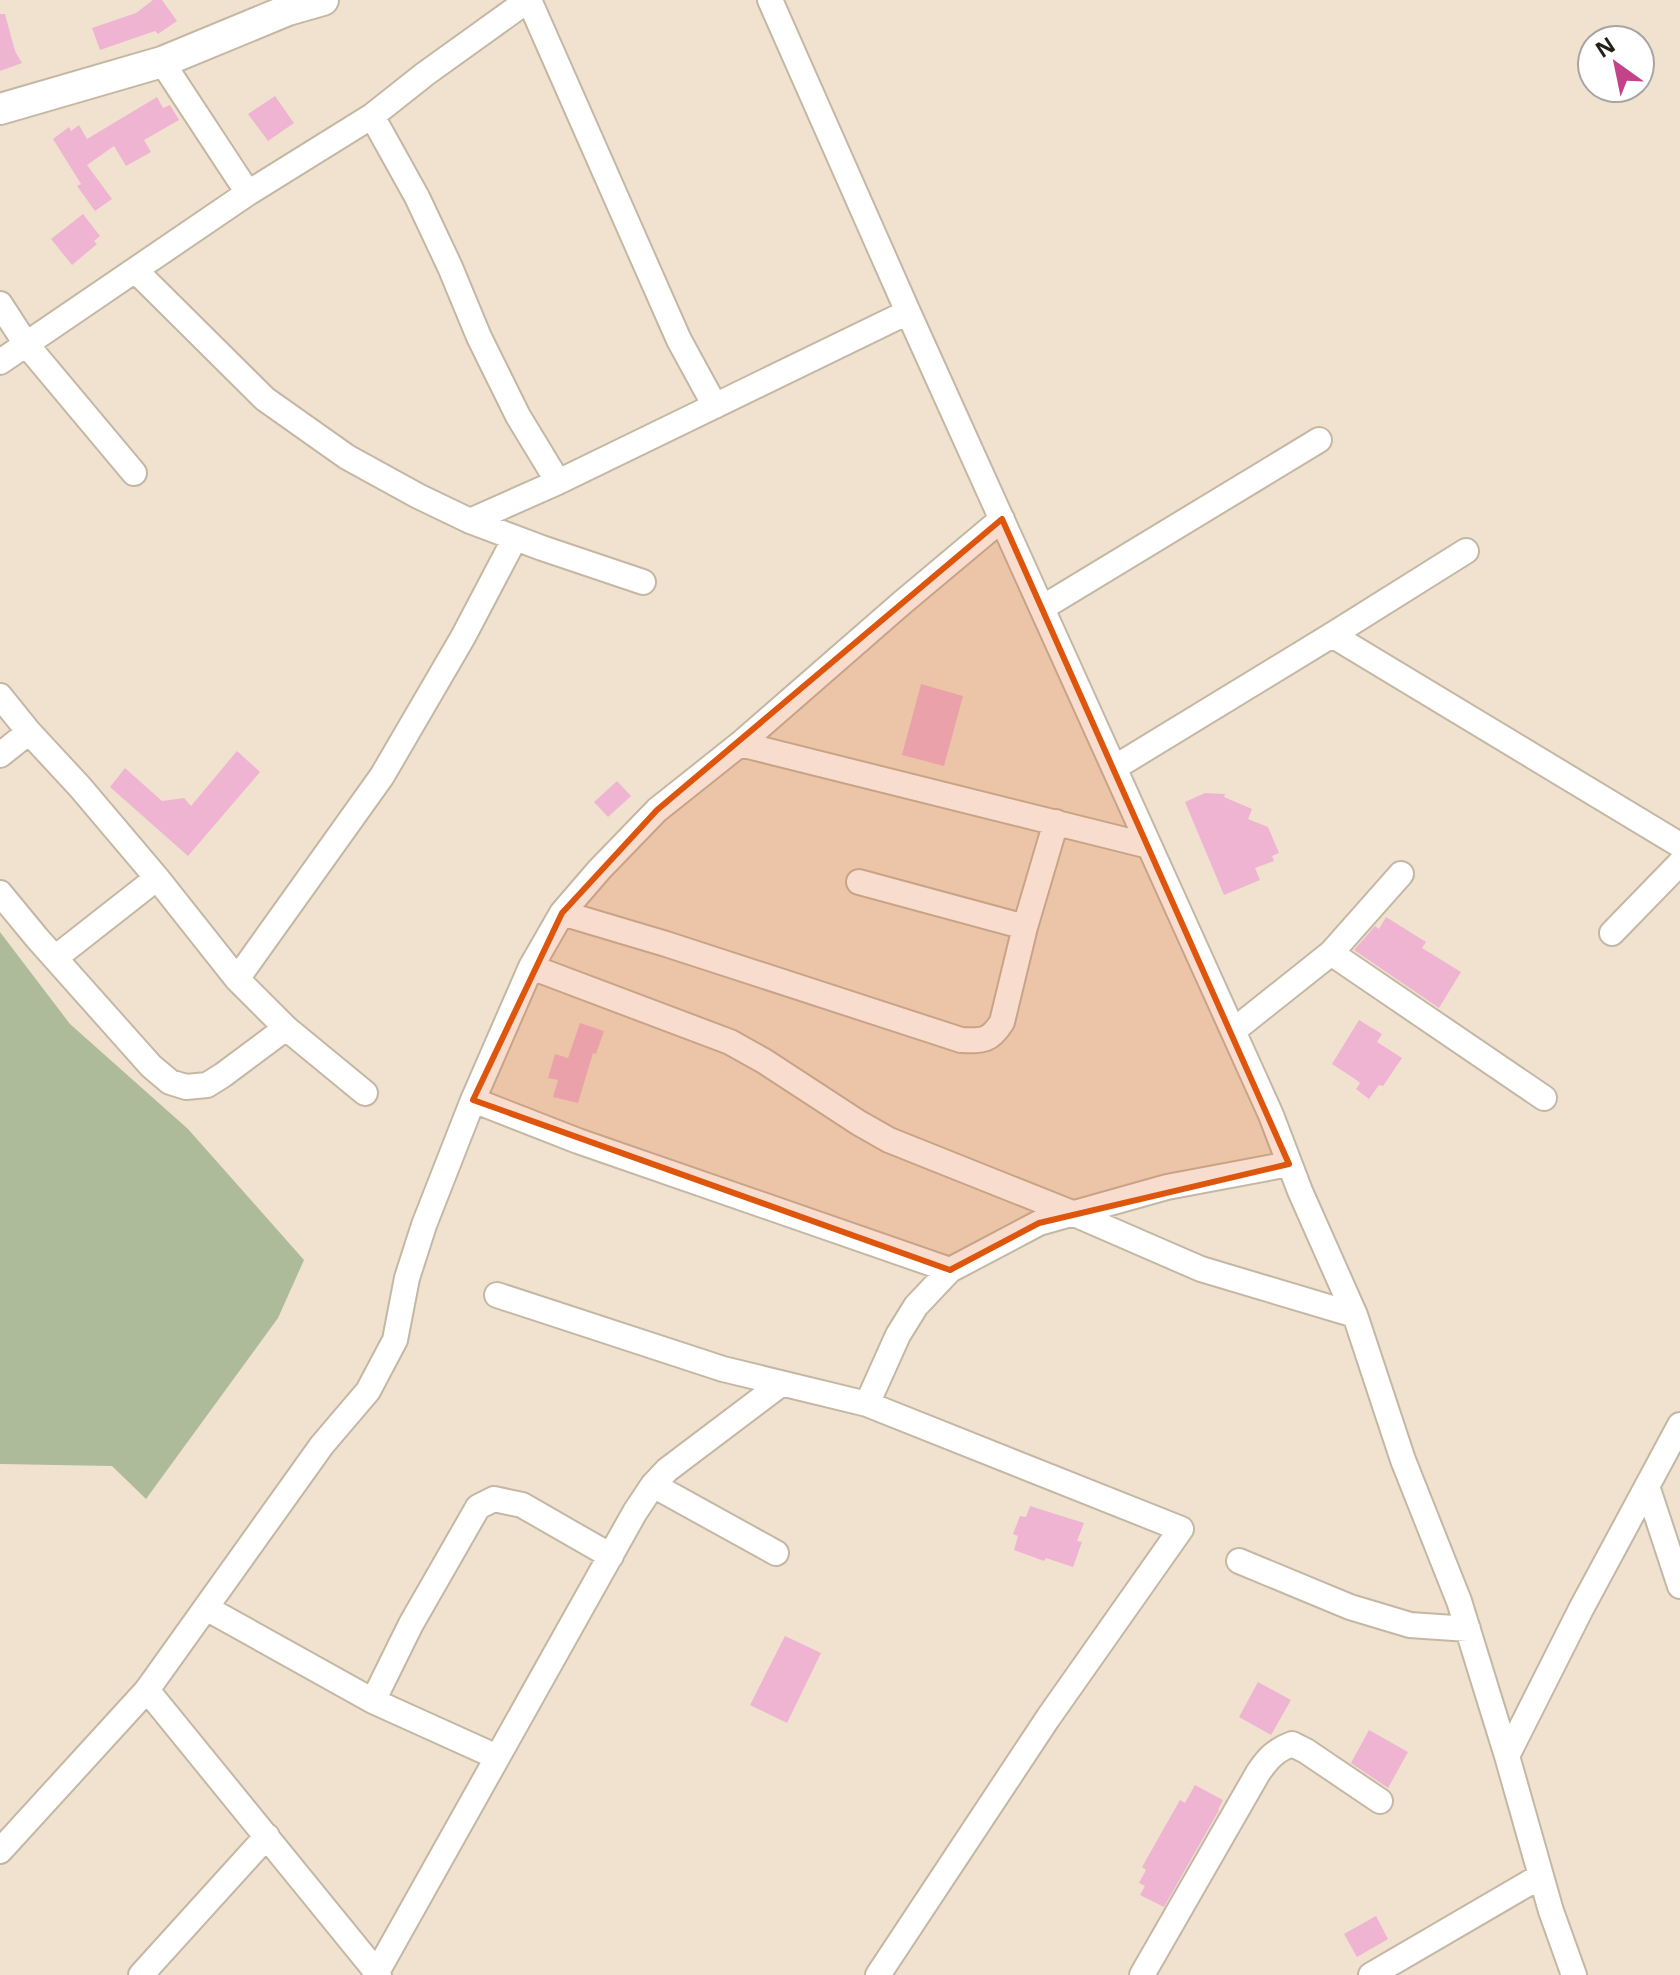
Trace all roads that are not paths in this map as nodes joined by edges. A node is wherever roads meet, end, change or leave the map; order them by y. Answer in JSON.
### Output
{"nodes":[{"id":1,"x":323,"y":0,"type":"edge"},
{"id":2,"x":528,"y":0,"type":"edge"},
{"id":3,"x":770,"y":0,"type":"edge"},
{"id":4,"x":285,"y":5,"type":"edge"},
{"id":5,"x":162,"y":62,"type":"junction"},
{"id":6,"x":0,"y":109,"type":"edge"},
{"id":7,"x":372,"y":116,"type":"junction"},
{"id":8,"x":248,"y":193,"type":"junction"},
{"id":9,"x":135,"y":270,"type":"junction"},
{"id":10,"x":0,"y":304,"type":"edge"},
{"id":11,"x":908,"y":312,"type":"junction"},
{"id":12,"x":26,"y":344,"type":"junction"},
{"id":13,"x":0,"y":362,"type":"edge"},
{"id":14,"x":715,"y":406,"type":"junction"},
{"id":15,"x":1319,"y":440,"type":"dead end"},
{"id":16,"x":134,"y":473,"type":"dead end"},
{"id":17,"x":558,"y":482,"type":"junction"},
{"id":18,"x":1002,"y":519,"type":"junction"},
{"id":19,"x":470,"y":521,"type":"junction"},
{"id":20,"x":515,"y":538,"type":"junction"},
{"id":21,"x":1466,"y":551,"type":"dead end"},
{"id":22,"x":643,"y":582,"type":"dead end"},
{"id":23,"x":1042,"y":608,"type":"junction"},
{"id":24,"x":1332,"y":635,"type":"junction"},
{"id":25,"x":0,"y":696,"type":"edge"},
{"id":26,"x":29,"y":732,"type":"junction"},
{"id":27,"x":740,"y":744,"type":"junction"},
{"id":28,"x":0,"y":755,"type":"edge"},
{"id":29,"x":1114,"y":768,"type":"junction"},
{"id":30,"x":1056,"y":822,"type":"junction"},
{"id":31,"x":1680,"y":845,"type":"edge"},
{"id":32,"x":1149,"y":846,"type":"junction"},
{"id":33,"x":1680,"y":863,"type":"edge"},
{"id":34,"x":1401,"y":874,"type":"dead end"},
{"id":35,"x":157,"y":878,"type":"junction"},
{"id":36,"x":859,"y":882,"type":"dead end"},
{"id":37,"x":0,"y":893,"type":"edge"},
{"id":38,"x":562,"y":913,"type":"junction"},
{"id":39,"x":1025,"y":927,"type":"junction"},
{"id":40,"x":1612,"y":933,"type":"dead end"},
{"id":41,"x":1331,"y":953,"type":"junction"},
{"id":42,"x":55,"y":958,"type":"junction"},
{"id":43,"x":531,"y":967,"type":"junction"},
{"id":44,"x":237,"y":979,"type":"junction"},
{"id":45,"x":286,"y":1028,"type":"junction"},
{"id":46,"x":1233,"y":1031,"type":"junction"},
{"id":47,"x":365,"y":1093,"type":"dead end"},
{"id":48,"x":1544,"y":1098,"type":"dead end"},
{"id":49,"x":473,"y":1100,"type":"junction"},
{"id":50,"x":1289,"y":1164,"type":"junction"},
{"id":51,"x":1072,"y":1213,"type":"junction"},
{"id":52,"x":950,"y":1270,"type":"junction"},
{"id":53,"x":497,"y":1295,"type":"dead end"},
{"id":54,"x":1355,"y":1315,"type":"junction"},
{"id":55,"x":781,"y":1384,"type":"junction"},
{"id":56,"x":867,"y":1404,"type":"junction"},
{"id":57,"x":1680,"y":1425,"type":"edge"},
{"id":58,"x":653,"y":1485,"type":"junction"},
{"id":59,"x":1647,"y":1486,"type":"junction"},
{"id":60,"x":776,"y":1553,"type":"dead end"},
{"id":61,"x":611,"y":1556,"type":"junction"},
{"id":62,"x":1239,"y":1561,"type":"dead end"},
{"id":63,"x":1680,"y":1586,"type":"edge"},
{"id":64,"x":206,"y":1608,"type":"junction"},
{"id":65,"x":1468,"y":1629,"type":"junction"},
{"id":66,"x":147,"y":1690,"type":"junction"},
{"id":67,"x":373,"y":1701,"type":"junction"},
{"id":68,"x":1507,"y":1756,"type":"junction"},
{"id":69,"x":497,"y":1757,"type":"junction"},
{"id":70,"x":1380,"y":1801,"type":"dead end"},
{"id":71,"x":267,"y":1836,"type":"junction"},
{"id":72,"x":0,"y":1851,"type":"edge"},
{"id":73,"x":1541,"y":1876,"type":"junction"},
{"id":74,"x":378,"y":1973,"type":"edge"},
{"id":75,"x":141,"y":1975,"type":"edge"},
{"id":76,"x":878,"y":1975,"type":"edge"},
{"id":77,"x":1142,"y":1975,"type":"edge"},
{"id":78,"x":1371,"y":1975,"type":"edge"},
{"id":79,"x":1574,"y":1975,"type":"edge"}],
"edges":[{"from":1,"to":4,"type":"street"},
{"from":2,"to":7,"type":"street"},
{"from":2,"to":14,"type":"street"},
{"from":3,"to":11,"type":"street"},
{"from":4,"to":5,"type":"street"},
{"from":5,"to":6,"type":"street"},
{"from":5,"to":8,"type":"street"},
{"from":7,"to":8,"type":"street"},
{"from":7,"to":17,"type":"street"},
{"from":8,"to":9,"type":"street"},
{"from":9,"to":12,"type":"street"},
{"from":9,"to":19,"type":"street"},
{"from":10,"to":12,"type":"street"},
{"from":11,"to":14,"type":"street"},
{"from":11,"to":18,"type":"street"},
{"from":12,"to":13,"type":"street"},
{"from":12,"to":16,"type":"street"},
{"from":14,"to":17,"type":"street"},
{"from":15,"to":23,"type":"street"},
{"from":17,"to":19,"type":"street"},
{"from":18,"to":23,"type":"street"},
{"from":18,"to":27,"type":"street"},
{"from":19,"to":20,"type":"street"},
{"from":20,"to":22,"type":"street"},
{"from":20,"to":44,"type":"street"},
{"from":21,"to":24,"type":"street"},
{"from":23,"to":29,"type":"street"},
{"from":24,"to":29,"type":"street"},
{"from":24,"to":31,"type":"street"},
{"from":25,"to":26,"type":"street"},
{"from":26,"to":28,"type":"street"},
{"from":26,"to":35,"type":"street"},
{"from":27,"to":30,"type":"street"},
{"from":27,"to":38,"type":"street"},
{"from":29,"to":32,"type":"street"},
{"from":30,"to":32,"type":"street"},
{"from":30,"to":39,"type":"street"},
{"from":32,"to":46,"type":"street"},
{"from":33,"to":40,"type":"street"},
{"from":34,"to":41,"type":"street"},
{"from":35,"to":42,"type":"street"},
{"from":35,"to":44,"type":"street"},
{"from":36,"to":39,"type":"street"},
{"from":37,"to":42,"type":"street"},
{"from":38,"to":39,"type":"street"},
{"from":38,"to":43,"type":"street"},
{"from":41,"to":46,"type":"street"},
{"from":41,"to":48,"type":"street"},
{"from":42,"to":45,"type":"street"},
{"from":43,"to":49,"type":"street"},
{"from":43,"to":51,"type":"street"},
{"from":44,"to":45,"type":"street"},
{"from":45,"to":47,"type":"street"},
{"from":46,"to":50,"type":"street"},
{"from":49,"to":52,"type":"street"},
{"from":49,"to":64,"type":"street"},
{"from":50,"to":51,"type":"street"},
{"from":50,"to":54,"type":"street"},
{"from":51,"to":52,"type":"street"},
{"from":51,"to":54,"type":"street"},
{"from":52,"to":56,"type":"street"},
{"from":53,"to":55,"type":"street"},
{"from":54,"to":65,"type":"street"},
{"from":55,"to":56,"type":"street"},
{"from":55,"to":58,"type":"street"},
{"from":56,"to":76,"type":"street"},
{"from":57,"to":59,"type":"street"},
{"from":58,"to":60,"type":"street"},
{"from":58,"to":61,"type":"street"},
{"from":59,"to":63,"type":"street"},
{"from":59,"to":68,"type":"street"},
{"from":61,"to":67,"type":"street"},
{"from":61,"to":69,"type":"street"},
{"from":62,"to":65,"type":"street"},
{"from":64,"to":66,"type":"street"},
{"from":64,"to":67,"type":"street"},
{"from":65,"to":68,"type":"street"},
{"from":66,"to":71,"type":"street"},
{"from":66,"to":72,"type":"street"},
{"from":67,"to":69,"type":"street"},
{"from":68,"to":73,"type":"street"},
{"from":69,"to":74,"type":"street"},
{"from":70,"to":77,"type":"street"},
{"from":71,"to":74,"type":"street"},
{"from":71,"to":75,"type":"street"},
{"from":73,"to":78,"type":"street"},
{"from":73,"to":79,"type":"street"}]}
